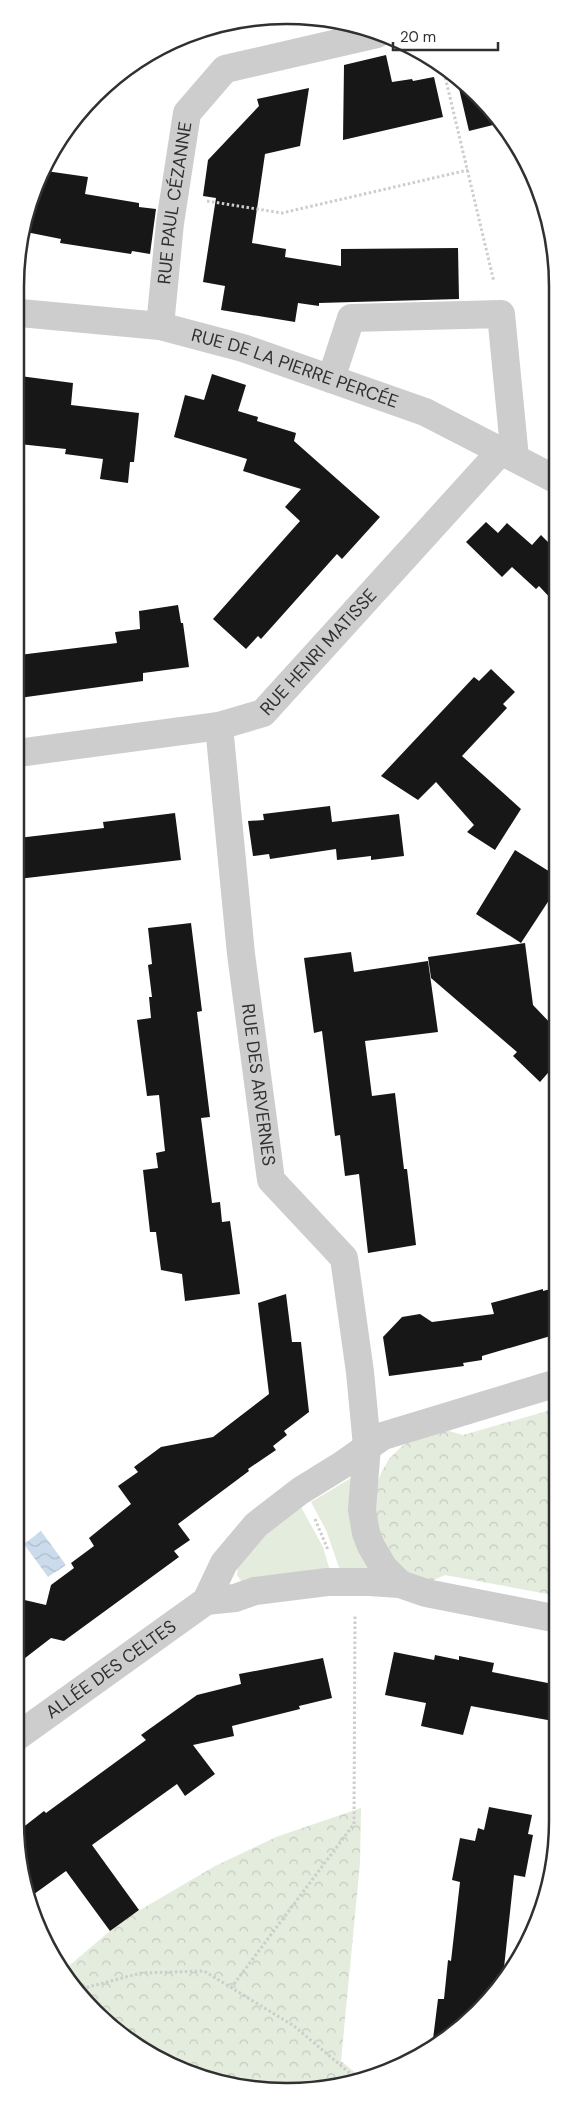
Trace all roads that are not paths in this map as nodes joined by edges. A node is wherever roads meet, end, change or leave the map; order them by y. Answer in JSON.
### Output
{"nodes":[{"id":1,"x":366,"y":36,"type":"edge"},
{"id":2,"x":24,"y":313,"type":"edge"},
{"id":3,"x":160,"y":326,"type":"junction"},
{"id":4,"x":331,"y":378,"type":"junction"},
{"id":5,"x":508,"y":455,"type":"junction"},
{"id":6,"x":549,"y":476,"type":"edge"},
{"id":7,"x":219,"y":726,"type":"junction"},
{"id":8,"x":24,"y":752,"type":"edge"},
{"id":9,"x":549,"y":1386,"type":"edge"},
{"id":10,"x":367,"y":1446,"type":"junction"},
{"id":11,"x":400,"y":1584,"type":"junction"},
{"id":12,"x":206,"y":1601,"type":"junction"},
{"id":13,"x":549,"y":1617,"type":"edge"},
{"id":14,"x":24,"y":1732,"type":"edge"}],
"edges":[{"from":1,"to":3,"type":"street","name":"RUE PAUL CÉZANNE"},
{"from":2,"to":3,"type":"street","name":"RUE DE LA PIERRE PERCÉE"},
{"from":3,"to":4,"type":"street","name":"RUE DE LA PIERRE PERCÉE"},
{"from":4,"to":5,"type":"street","name":"RUE DE LA PIERRE PERCÉE"},
{"from":4,"to":5,"type":"street"},
{"from":5,"to":6,"type":"street","name":"RUE DE LA PIERRE PERCÉE"},
{"from":5,"to":7,"type":"street","name":"RUE HENRI MATISSE"},
{"from":7,"to":8,"type":"street","name":"RUE HENRI MATISSE"},
{"from":7,"to":10,"type":"street","name":"RUE DES ARVERNES"},
{"from":9,"to":10,"type":"street","name":"ALLÉE DES CELTES"},
{"from":10,"to":11,"type":"street","name":"ALLÉE DES CELTES"},
{"from":10,"to":12,"type":"street","name":"ALLÉE DES CELTES"},
{"from":11,"to":12,"type":"street","name":"ALLÉE DES CELTES"},
{"from":11,"to":13,"type":"street","name":"ALLÉE DES CELTES"},
{"from":12,"to":14,"type":"street","name":"ALLÉE DES CELTES"}]}
